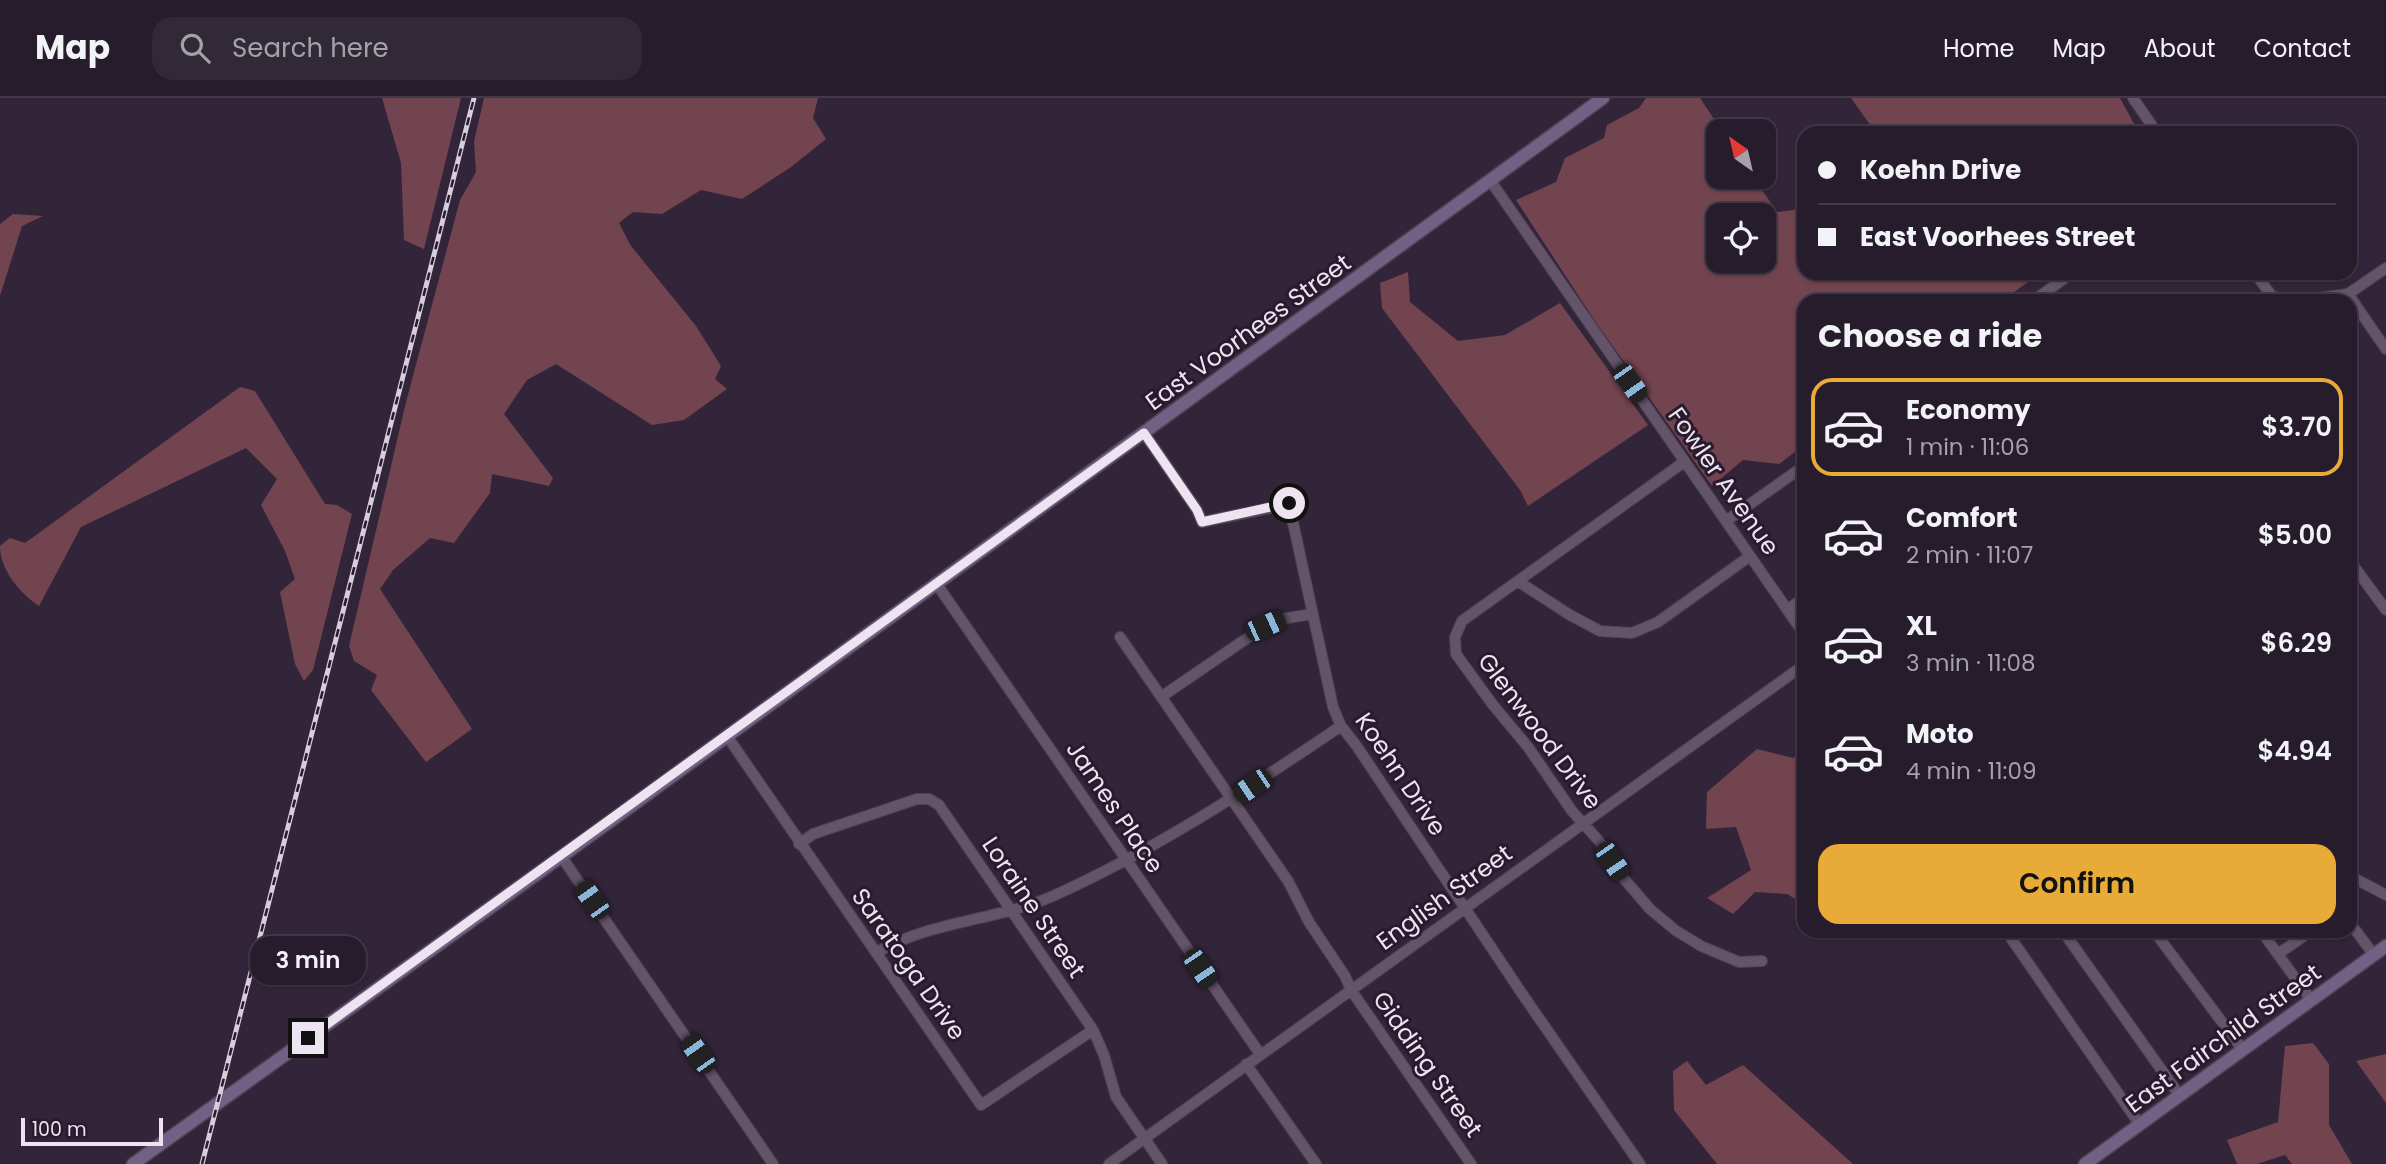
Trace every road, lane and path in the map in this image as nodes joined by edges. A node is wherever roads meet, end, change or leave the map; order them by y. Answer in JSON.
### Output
{"nodes":[{"id":1,"x":1603,"y":98,"type":"edge"},
{"id":2,"x":2133,"y":98,"type":"edge"},
{"id":3,"x":2152,"y":126,"type":"edge"},
{"id":4,"x":1490,"y":180,"type":"junction"},
{"id":5,"x":2386,"y":268,"type":"edge"},
{"id":6,"x":2062,"y":280,"type":"edge"},
{"id":7,"x":2044,"y":294,"type":"edge"},
{"id":8,"x":2348,"y":294,"type":"edge"},
{"id":9,"x":2357,"y":307,"type":"edge"},
{"id":10,"x":2386,"y":349,"type":"edge"},
{"id":11,"x":1144,"y":433,"type":"junction"},
{"id":12,"x":1684,"y":462,"type":"junction"},
{"id":13,"x":1797,"y":471,"type":"edge"},
{"id":14,"x":1726,"y":521,"type":"junction"},
{"id":15,"x":1750,"y":556,"type":"junction"},
{"id":16,"x":2357,"y":571,"type":"edge"},
{"id":17,"x":1519,"y":582,"type":"junction"},
{"id":18,"x":936,"y":583,"type":"junction"},
{"id":19,"x":1797,"y":603,"type":"edge"},
{"id":20,"x":1788,"y":609,"type":"junction"},
{"id":21,"x":2386,"y":611,"type":"edge"},
{"id":22,"x":1312,"y":614,"type":"junction"},
{"id":23,"x":1797,"y":623,"type":"edge"},
{"id":24,"x":1120,"y":637,"type":"dead end"},
{"id":25,"x":1797,"y":670,"type":"edge"},
{"id":26,"x":1161,"y":697,"type":"junction"},
{"id":27,"x":1340,"y":726,"type":"junction"},
{"id":28,"x":727,"y":736,"type":"junction"},
{"id":29,"x":1230,"y":800,"type":"junction"},
{"id":30,"x":1583,"y":824,"type":"junction"},
{"id":31,"x":799,"y":844,"type":"junction"},
{"id":32,"x":561,"y":856,"type":"junction"},
{"id":33,"x":1126,"y":860,"type":"junction"},
{"id":34,"x":2357,"y":880,"type":"edge"},
{"id":35,"x":2386,"y":895,"type":"edge"},
{"id":36,"x":1466,"y":908,"type":"junction"},
{"id":37,"x":1011,"y":911,"type":"junction"},
{"id":38,"x":2357,"y":932,"type":"edge"},
{"id":39,"x":2011,"y":938,"type":"edge"},
{"id":40,"x":2068,"y":938,"type":"edge"},
{"id":41,"x":2159,"y":938,"type":"edge"},
{"id":42,"x":2267,"y":938,"type":"edge"},
{"id":43,"x":2301,"y":938,"type":"edge"},
{"id":44,"x":2386,"y":946,"type":"edge"},
{"id":45,"x":876,"y":953,"type":"junction"},
{"id":46,"x":2278,"y":954,"type":"junction"},
{"id":47,"x":2374,"y":955,"type":"junction"},
{"id":48,"x":1762,"y":961,"type":"dead end"},
{"id":49,"x":1351,"y":990,"type":"junction"},
{"id":50,"x":2311,"y":1000,"type":"junction"},
{"id":51,"x":1093,"y":1030,"type":"junction"},
{"id":52,"x":2244,"y":1049,"type":"junction"},
{"id":53,"x":1260,"y":1054,"type":"junction"},
{"id":54,"x":1246,"y":1064,"type":"junction"},
{"id":55,"x":2180,"y":1096,"type":"junction"},
{"id":56,"x":2140,"y":1125,"type":"junction"},
{"id":57,"x":1144,"y":1138,"type":"junction"},
{"id":58,"x":133,"y":1164,"type":"edge"},
{"id":59,"x":773,"y":1164,"type":"edge"},
{"id":60,"x":1109,"y":1164,"type":"edge"},
{"id":61,"x":1162,"y":1164,"type":"edge"},
{"id":62,"x":1316,"y":1164,"type":"edge"},
{"id":63,"x":1471,"y":1164,"type":"edge"},
{"id":64,"x":1640,"y":1164,"type":"edge"},
{"id":65,"x":2085,"y":1164,"type":"edge"}],
"edges":[{"from":1,"to":4,"type":"main road","name":"East Voorhees Street"},
{"from":2,"to":3,"type":"street"},
{"from":4,"to":11,"type":"main road","name":"East Voorhees Street"},
{"from":4,"to":12,"type":"street","name":"Fowler Avenue"},
{"from":5,"to":8,"type":"street"},
{"from":6,"to":7,"type":"street"},
{"from":9,"to":10,"type":"street"},
{"from":11,"to":18,"type":"main road","name":"East Voorhees Street"},
{"from":11,"to":22,"type":"street","name":"Koehn Drive"},
{"from":12,"to":14,"type":"street","name":"Fowler Avenue"},
{"from":12,"to":17,"type":"street","name":"Glenwood Drive"},
{"from":13,"to":14,"type":"street"},
{"from":14,"to":15,"type":"street","name":"Fowler Avenue"},
{"from":15,"to":17,"type":"street"},
{"from":15,"to":20,"type":"street","name":"Fowler Avenue"},
{"from":16,"to":21,"type":"street"},
{"from":17,"to":30,"type":"street","name":"Glenwood Drive"},
{"from":18,"to":28,"type":"main road","name":"East Voorhees Street"},
{"from":18,"to":33,"type":"street","name":"James Place"},
{"from":19,"to":20,"type":"street"},
{"from":20,"to":23,"type":"street","name":"Fowler Avenue"},
{"from":22,"to":26,"type":"street"},
{"from":22,"to":27,"type":"street","name":"Koehn Drive"},
{"from":24,"to":26,"type":"street","name":"Gidding Street"},
{"from":25,"to":30,"type":"street","name":"English Street"},
{"from":26,"to":29,"type":"street","name":"Gidding Street"},
{"from":27,"to":29,"type":"street"},
{"from":27,"to":36,"type":"street","name":"Koehn Drive"},
{"from":28,"to":31,"type":"street","name":"Saratoga Drive"},
{"from":28,"to":32,"type":"main road","name":"East Voorhees Street"},
{"from":29,"to":33,"type":"street"},
{"from":29,"to":49,"type":"street","name":"Gidding Street"},
{"from":30,"to":36,"type":"street","name":"English Street"},
{"from":30,"to":48,"type":"street","name":"Glenwood Drive"},
{"from":31,"to":37,"type":"street","name":"Loraine Street"},
{"from":31,"to":45,"type":"street","name":"Saratoga Drive"},
{"from":32,"to":58,"type":"main road","name":"East Voorhees Street"},
{"from":32,"to":59,"type":"street"},
{"from":33,"to":37,"type":"street"},
{"from":33,"to":53,"type":"street","name":"James Place"},
{"from":34,"to":35,"type":"street"},
{"from":36,"to":49,"type":"street","name":"English Street"},
{"from":36,"to":64,"type":"street","name":"Koehn Drive"},
{"from":37,"to":45,"type":"street"},
{"from":37,"to":51,"type":"street","name":"Loraine Street"},
{"from":38,"to":47,"type":"street"},
{"from":39,"to":56,"type":"street"},
{"from":40,"to":55,"type":"street"},
{"from":41,"to":52,"type":"street"},
{"from":42,"to":46,"type":"street"},
{"from":43,"to":46,"type":"street"},
{"from":44,"to":47,"type":"main road","name":"East Fairchild Street"},
{"from":45,"to":51,"type":"street","name":"Saratoga Drive"},
{"from":46,"to":50,"type":"street"},
{"from":47,"to":50,"type":"main road","name":"East Fairchild Street"},
{"from":49,"to":53,"type":"street","name":"English Street"},
{"from":49,"to":63,"type":"street","name":"Gidding Street"},
{"from":50,"to":52,"type":"main road","name":"East Fairchild Street"},
{"from":51,"to":57,"type":"street","name":"Loraine Street"},
{"from":52,"to":55,"type":"main road","name":"East Fairchild Street"},
{"from":53,"to":54,"type":"street","name":"English Street"},
{"from":54,"to":57,"type":"street","name":"English Street"},
{"from":54,"to":62,"type":"street"},
{"from":55,"to":56,"type":"main road","name":"East Fairchild Street"},
{"from":56,"to":65,"type":"main road","name":"East Fairchild Street"},
{"from":57,"to":60,"type":"street","name":"English Street"},
{"from":57,"to":61,"type":"street","name":"Loraine Street"}]}
